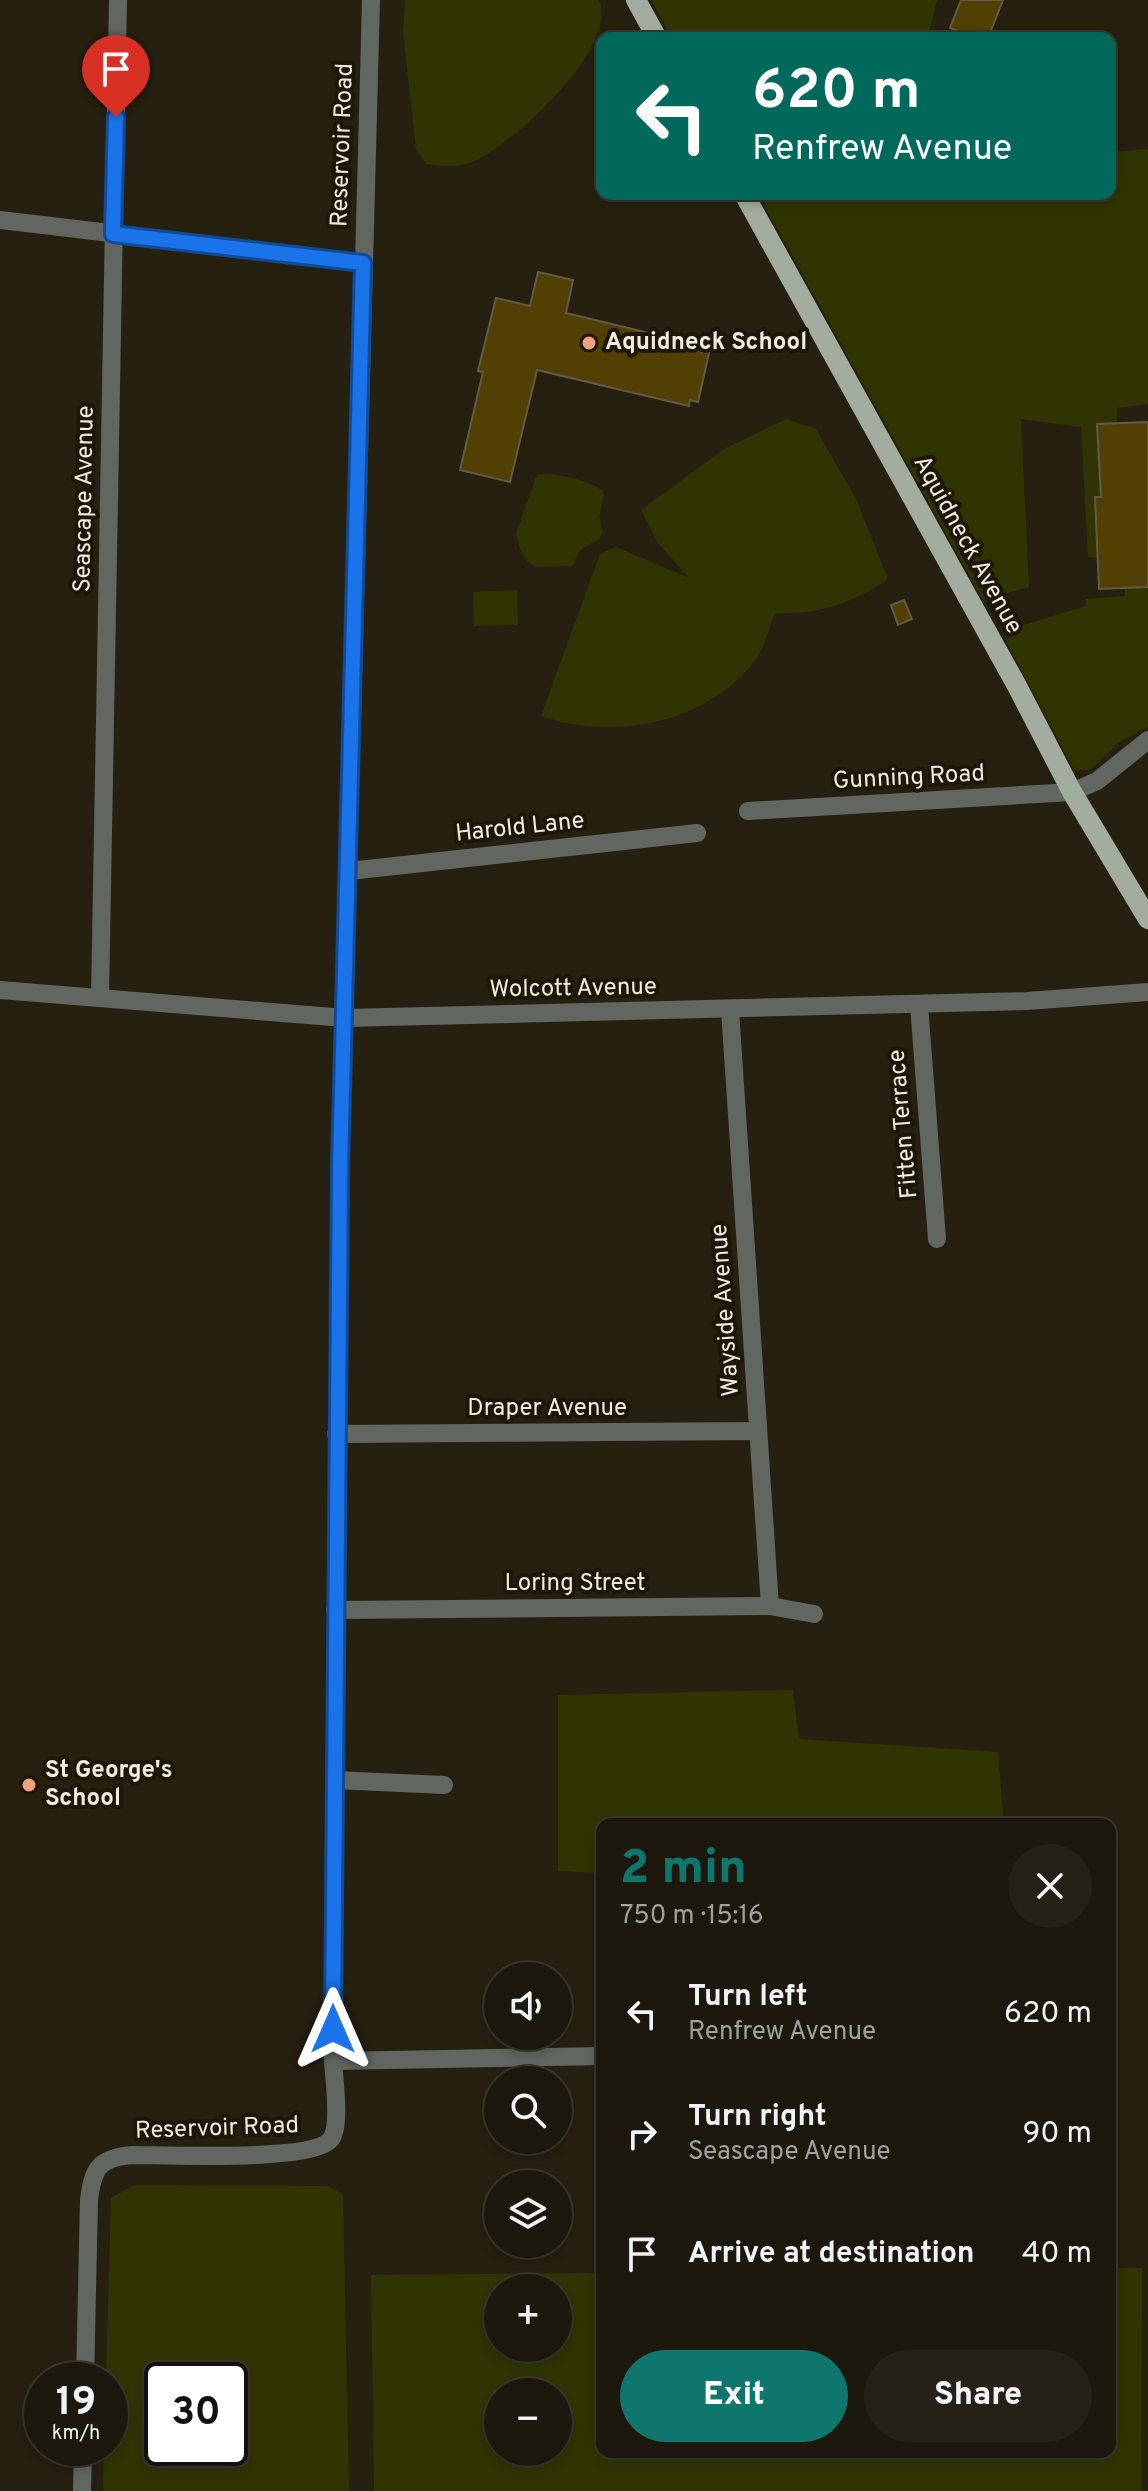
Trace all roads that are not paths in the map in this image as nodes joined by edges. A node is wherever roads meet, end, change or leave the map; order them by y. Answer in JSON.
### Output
{"nodes":[{"id":1,"x":118,"y":0,"type":"edge"},
{"id":2,"x":371,"y":0,"type":"edge"},
{"id":3,"x":636,"y":0,"type":"edge"},
{"id":4,"x":654,"y":32,"type":"edge"},
{"id":5,"x":747,"y":200,"type":"edge"},
{"id":6,"x":0,"y":220,"type":"edge"},
{"id":7,"x":113,"y":234,"type":"junction"},
{"id":8,"x":363,"y":263,"type":"junction"},
{"id":9,"x":1148,"y":740,"type":"edge"},
{"id":10,"x":1072,"y":792,"type":"junction"},
{"id":11,"x":748,"y":811,"type":"dead end"},
{"id":12,"x":697,"y":833,"type":"dead end"},
{"id":13,"x":349,"y":871,"type":"junction"},
{"id":14,"x":1148,"y":919,"type":"edge"},
{"id":15,"x":0,"y":990,"type":"edge"},
{"id":16,"x":1148,"y":992,"type":"edge"},
{"id":17,"x":100,"y":998,"type":"junction"},
{"id":18,"x":919,"y":1005,"type":"junction"},
{"id":19,"x":730,"y":1010,"type":"junction"},
{"id":20,"x":345,"y":1018,"type":"junction"},
{"id":21,"x":937,"y":1239,"type":"dead end"},
{"id":22,"x":758,"y":1431,"type":"junction"},
{"id":23,"x":336,"y":1434,"type":"junction"},
{"id":24,"x":770,"y":1606,"type":"junction"},
{"id":25,"x":335,"y":1610,"type":"junction"},
{"id":26,"x":814,"y":1614,"type":"dead end"},
{"id":27,"x":335,"y":1780,"type":"junction"},
{"id":28,"x":444,"y":1785,"type":"dead end"},
{"id":29,"x":596,"y":2056,"type":"edge"},
{"id":30,"x":333,"y":2061,"type":"junction"},
{"id":31,"x":85,"y":2362,"type":"edge"},
{"id":32,"x":83,"y":2466,"type":"edge"},
{"id":33,"x":82,"y":2491,"type":"edge"}],
"edges":[{"from":1,"to":7,"type":"street","name":"Seascape Avenue"},
{"from":2,"to":8,"type":"street","name":"Reservoir Road"},
{"from":3,"to":4,"type":"main road"},
{"from":5,"to":10,"type":"main road","name":"Aquidneck Avenue"},
{"from":6,"to":7,"type":"street"},
{"from":7,"to":8,"type":"street"},
{"from":7,"to":17,"type":"street","name":"Seascape Avenue"},
{"from":8,"to":13,"type":"street","name":"Reservoir Road"},
{"from":9,"to":10,"type":"street"},
{"from":10,"to":11,"type":"street","name":"Gunning Road"},
{"from":10,"to":14,"type":"main road","name":"Aquidneck Avenue"},
{"from":12,"to":13,"type":"street","name":"Harold Lane"},
{"from":13,"to":20,"type":"street","name":"Reservoir Road"},
{"from":15,"to":17,"type":"street","name":"Wolcott Avenue"},
{"from":16,"to":18,"type":"street","name":"Wolcott Avenue"},
{"from":17,"to":20,"type":"street","name":"Wolcott Avenue"},
{"from":18,"to":19,"type":"street","name":"Wolcott Avenue"},
{"from":18,"to":21,"type":"street","name":"Fitten Terrace"},
{"from":19,"to":20,"type":"street","name":"Wolcott Avenue"},
{"from":19,"to":22,"type":"street","name":"Wayside Avenue"},
{"from":20,"to":23,"type":"street","name":"Reservoir Road"},
{"from":22,"to":23,"type":"street","name":"Draper Avenue"},
{"from":22,"to":24,"type":"street","name":"Wayside Avenue"},
{"from":23,"to":25,"type":"street","name":"Reservoir Road"},
{"from":24,"to":25,"type":"street","name":"Loring Street"},
{"from":24,"to":26,"type":"street","name":"Loring Street"},
{"from":25,"to":27,"type":"street","name":"Reservoir Road"},
{"from":27,"to":28,"type":"street"},
{"from":27,"to":30,"type":"street","name":"Reservoir Road"},
{"from":29,"to":30,"type":"street"},
{"from":30,"to":31,"type":"street","name":"Reservoir Road"},
{"from":32,"to":33,"type":"street"}]}
